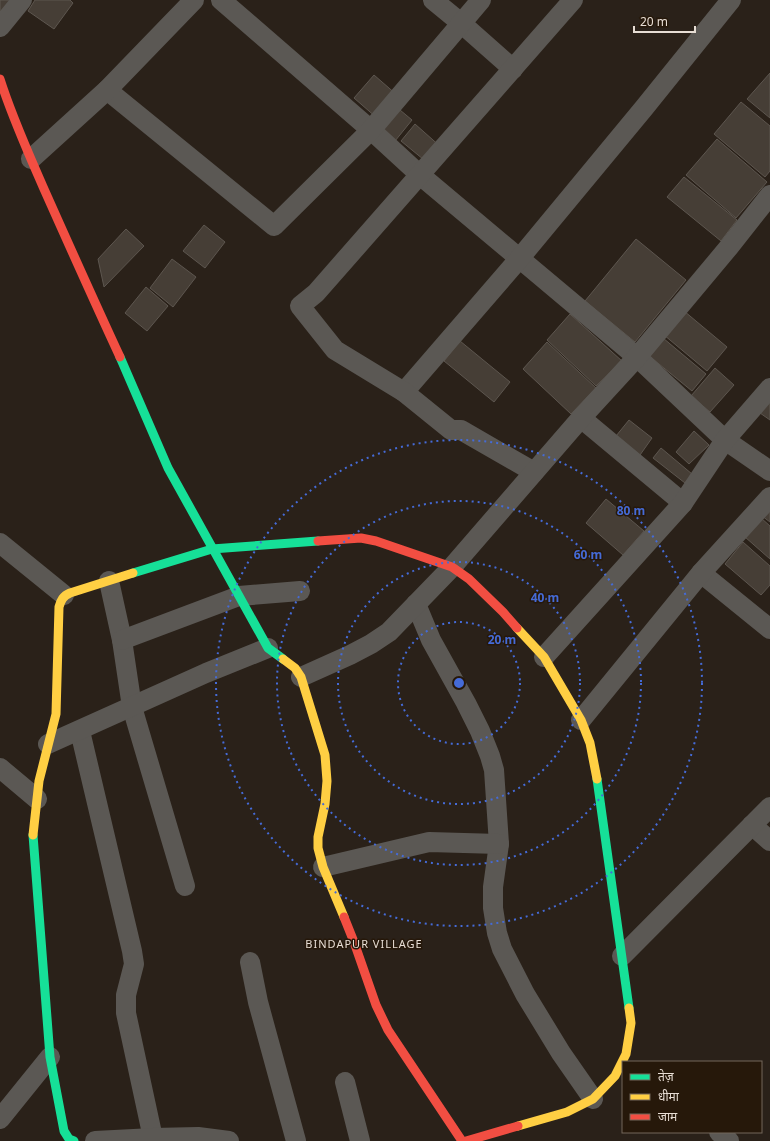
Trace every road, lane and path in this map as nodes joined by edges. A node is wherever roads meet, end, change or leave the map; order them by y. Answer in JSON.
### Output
{"nodes":[{"id":1,"x":22,"y":0,"type":"edge"},
{"id":2,"x":194,"y":0,"type":"edge"},
{"id":3,"x":221,"y":0,"type":"edge"},
{"id":4,"x":433,"y":0,"type":"edge"},
{"id":5,"x":481,"y":0,"type":"edge"},
{"id":6,"x":573,"y":0,"type":"edge"},
{"id":7,"x":731,"y":0,"type":"edge"},
{"id":8,"x":461,"y":23,"type":"junction"},
{"id":9,"x":0,"y":27,"type":"edge"},
{"id":10,"x":513,"y":69,"type":"junction"},
{"id":11,"x":0,"y":79,"type":"edge"},
{"id":12,"x":107,"y":90,"type":"junction"},
{"id":13,"x":4,"y":109,"type":"edge"},
{"id":14,"x":371,"y":130,"type":"junction"},
{"id":15,"x":31,"y":159,"type":"junction"},
{"id":16,"x":420,"y":174,"type":"junction"},
{"id":17,"x":768,"y":203,"type":"edge"},
{"id":18,"x":519,"y":259,"type":"junction"},
{"id":19,"x":637,"y":357,"type":"junction"},
{"id":20,"x":770,"y":388,"type":"edge"},
{"id":21,"x":404,"y":392,"type":"junction"},
{"id":22,"x":581,"y":418,"type":"junction"},
{"id":23,"x":725,"y":440,"type":"junction"},
{"id":24,"x":770,"y":471,"type":"edge"},
{"id":25,"x":534,"y":472,"type":"junction"},
{"id":26,"x":770,"y":497,"type":"edge"},
{"id":27,"x":683,"y":503,"type":"junction"},
{"id":28,"x":0,"y":543,"type":"edge"},
{"id":29,"x":212,"y":549,"type":"junction"},
{"id":30,"x":452,"y":567,"type":"junction"},
{"id":31,"x":701,"y":573,"type":"junction"},
{"id":32,"x":109,"y":581,"type":"junction"},
{"id":33,"x":300,"y":591,"type":"dead end"},
{"id":34,"x":64,"y":595,"type":"junction"},
{"id":35,"x":238,"y":596,"type":"junction"},
{"id":36,"x":416,"y":604,"type":"junction"},
{"id":37,"x":770,"y":629,"type":"edge"},
{"id":38,"x":122,"y":640,"type":"junction"},
{"id":39,"x":268,"y":648,"type":"junction"},
{"id":40,"x":544,"y":657,"type":"junction"},
{"id":41,"x":301,"y":677,"type":"junction"},
{"id":42,"x":132,"y":706,"type":"junction"},
{"id":43,"x":581,"y":720,"type":"junction"},
{"id":44,"x":80,"y":730,"type":"junction"},
{"id":45,"x":48,"y":744,"type":"junction"},
{"id":46,"x":0,"y":768,"type":"edge"},
{"id":47,"x":37,"y":800,"type":"junction"},
{"id":48,"x":770,"y":807,"type":"edge"},
{"id":49,"x":752,"y":825,"type":"junction"},
{"id":50,"x":770,"y":841,"type":"edge"},
{"id":51,"x":499,"y":844,"type":"junction"},
{"id":52,"x":323,"y":868,"type":"junction"},
{"id":53,"x":185,"y":886,"type":"dead end"},
{"id":54,"x":622,"y":956,"type":"junction"},
{"id":55,"x":250,"y":962,"type":"dead end"},
{"id":56,"x":50,"y":1058,"type":"junction"},
{"id":57,"x":630,"y":1058,"type":"edge"},
{"id":58,"x":622,"y":1068,"type":"edge"},
{"id":59,"x":345,"y":1082,"type":"dead end"},
{"id":60,"x":593,"y":1099,"type":"junction"},
{"id":61,"x":0,"y":1118,"type":"edge"},
{"id":62,"x":720,"y":1133,"type":"edge"},
{"id":63,"x":153,"y":1138,"type":"junction"},
{"id":64,"x":74,"y":1141,"type":"edge"},
{"id":65,"x":95,"y":1141,"type":"edge"},
{"id":66,"x":229,"y":1141,"type":"edge"},
{"id":67,"x":296,"y":1141,"type":"edge"},
{"id":68,"x":360,"y":1141,"type":"edge"},
{"id":69,"x":462,"y":1141,"type":"edge"},
{"id":70,"x":466,"y":1141,"type":"edge"},
{"id":71,"x":730,"y":1141,"type":"edge"}],
"edges":[{"from":1,"to":9,"type":"street"},
{"from":2,"to":12,"type":"street"},
{"from":3,"to":14,"type":"street"},
{"from":4,"to":8,"type":"street"},
{"from":5,"to":8,"type":"street"},
{"from":6,"to":10,"type":"street"},
{"from":7,"to":18,"type":"street"},
{"from":8,"to":10,"type":"street"},
{"from":8,"to":14,"type":"street"},
{"from":10,"to":16,"type":"street"},
{"from":11,"to":13,"type":"street"},
{"from":12,"to":14,"type":"street"},
{"from":12,"to":15,"type":"street"},
{"from":13,"to":15,"type":"street"},
{"from":14,"to":16,"type":"street"},
{"from":15,"to":29,"type":"street"},
{"from":16,"to":18,"type":"street"},
{"from":16,"to":21,"type":"street"},
{"from":17,"to":19,"type":"street"},
{"from":18,"to":19,"type":"street"},
{"from":18,"to":21,"type":"street"},
{"from":19,"to":22,"type":"street"},
{"from":19,"to":23,"type":"street"},
{"from":20,"to":23,"type":"street"},
{"from":21,"to":25,"type":"street"},
{"from":22,"to":25,"type":"street"},
{"from":22,"to":27,"type":"street"},
{"from":23,"to":24,"type":"street"},
{"from":23,"to":27,"type":"street"},
{"from":25,"to":30,"type":"street"},
{"from":26,"to":31,"type":"street"},
{"from":27,"to":40,"type":"street"},
{"from":28,"to":34,"type":"street"},
{"from":29,"to":30,"type":"street"},
{"from":29,"to":32,"type":"street"},
{"from":29,"to":35,"type":"street"},
{"from":30,"to":36,"type":"street"},
{"from":30,"to":40,"type":"street"},
{"from":31,"to":37,"type":"street"},
{"from":31,"to":43,"type":"street"},
{"from":32,"to":34,"type":"street"},
{"from":32,"to":38,"type":"street"},
{"from":33,"to":35,"type":"street"},
{"from":34,"to":45,"type":"street"},
{"from":35,"to":38,"type":"street"},
{"from":35,"to":39,"type":"street"},
{"from":36,"to":41,"type":"street"},
{"from":36,"to":51,"type":"street"},
{"from":38,"to":42,"type":"street"},
{"from":39,"to":41,"type":"street"},
{"from":39,"to":42,"type":"street"},
{"from":40,"to":43,"type":"street"},
{"from":41,"to":52,"type":"street"},
{"from":42,"to":44,"type":"street"},
{"from":42,"to":53,"type":"street"},
{"from":43,"to":54,"type":"street"},
{"from":44,"to":45,"type":"street"},
{"from":44,"to":63,"type":"street"},
{"from":45,"to":47,"type":"street"},
{"from":46,"to":47,"type":"street"},
{"from":47,"to":56,"type":"street"},
{"from":48,"to":49,"type":"street"},
{"from":49,"to":50,"type":"street"},
{"from":49,"to":54,"type":"street"},
{"from":51,"to":52,"type":"street"},
{"from":51,"to":60,"type":"street"},
{"from":52,"to":69,"type":"street"},
{"from":54,"to":57,"type":"street"},
{"from":55,"to":67,"type":"street"},
{"from":56,"to":61,"type":"street"},
{"from":56,"to":64,"type":"street"},
{"from":58,"to":60,"type":"street"},
{"from":59,"to":68,"type":"street"},
{"from":60,"to":70,"type":"street"},
{"from":62,"to":71,"type":"street"},
{"from":63,"to":65,"type":"street"},
{"from":63,"to":66,"type":"street"}]}
